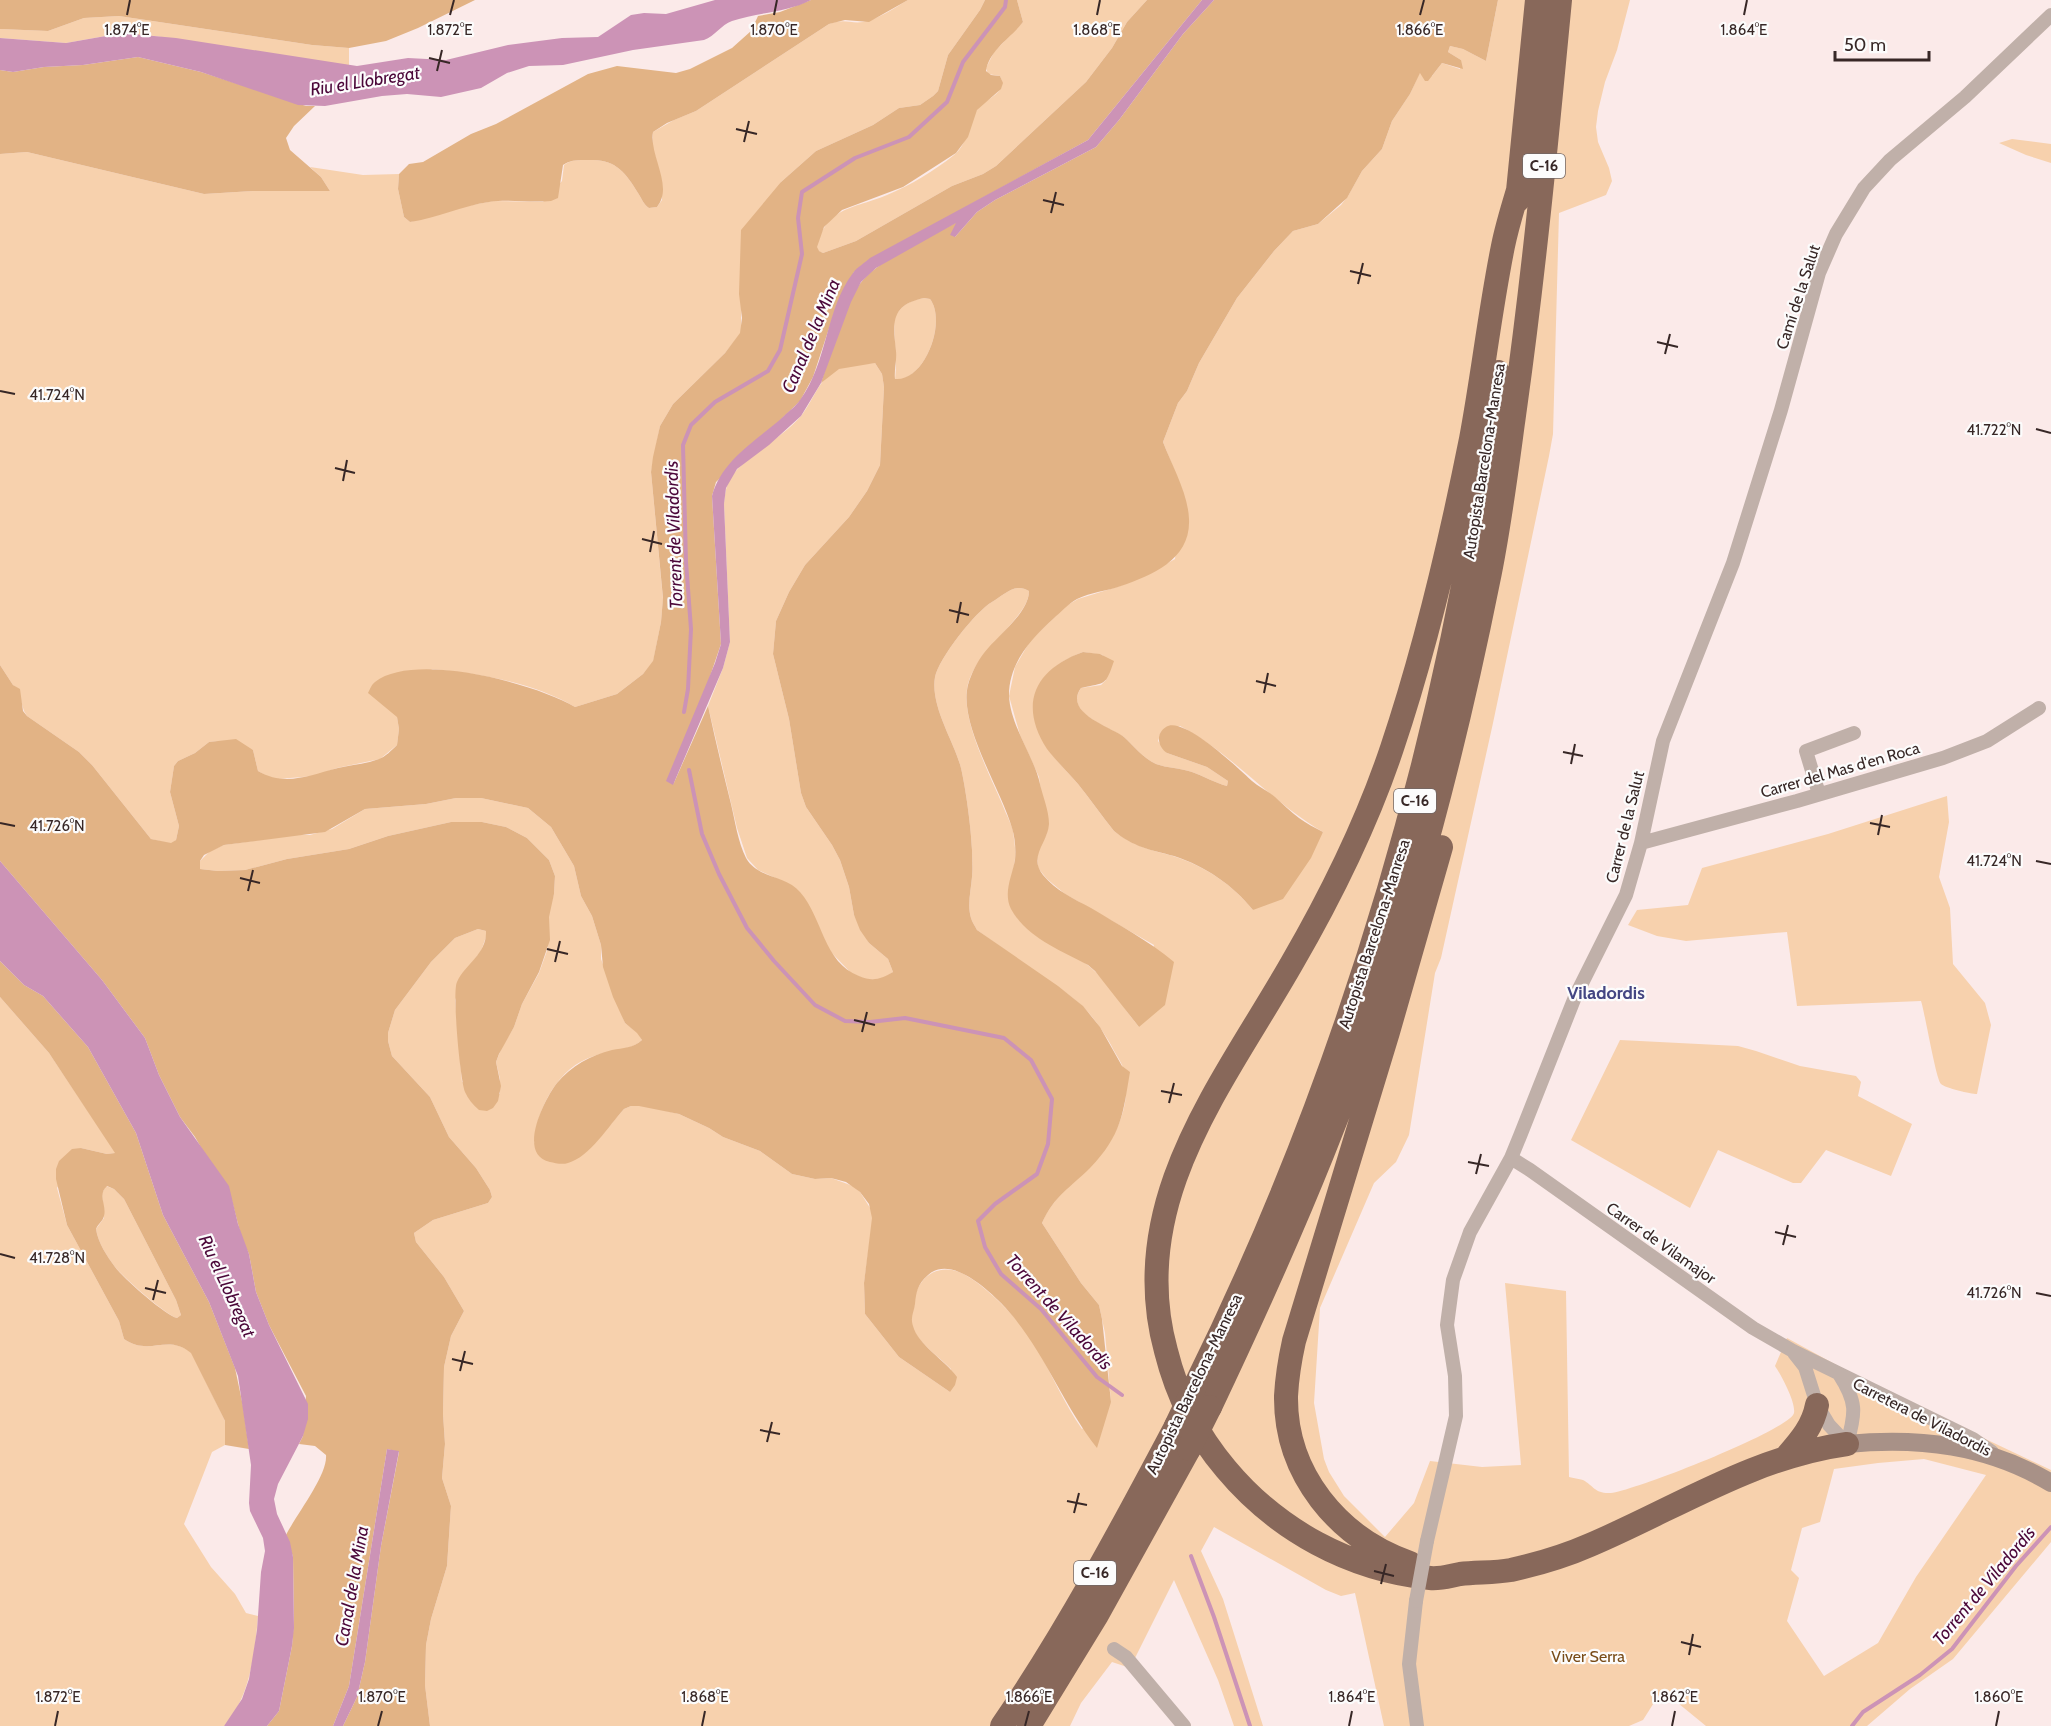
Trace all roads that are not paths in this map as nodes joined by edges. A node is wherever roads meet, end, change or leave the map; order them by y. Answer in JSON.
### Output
{"nodes":[{"id":1,"x":1537,"y":0,"type":"edge"},
{"id":2,"x":1560,"y":0,"type":"edge"},
{"id":3,"x":2051,"y":15,"type":"edge"},
{"id":4,"x":1519,"y":187,"type":"junction"},
{"id":5,"x":1526,"y":331,"type":"junction"},
{"id":6,"x":1733,"y":563,"type":"joint"},
{"id":7,"x":2039,"y":708,"type":"dead end"},
{"id":8,"x":1854,"y":733,"type":"dead end"},
{"id":9,"x":1819,"y":794,"type":"junction"},
{"id":10,"x":1641,"y":843,"type":"junction"},
{"id":11,"x":1511,"y":1158,"type":"junction"},
{"id":12,"x":1793,"y":1351,"type":"junction"},
{"id":13,"x":1839,"y":1374,"type":"junction"},
{"id":14,"x":1817,"y":1405,"type":"junction"},
{"id":15,"x":1847,"y":1444,"type":"junction"},
{"id":16,"x":1787,"y":1456,"type":"junction"},
{"id":17,"x":2002,"y":1459,"type":"junction"},
{"id":18,"x":2051,"y":1483,"type":"edge"},
{"id":19,"x":1458,"y":1574,"type":"junction"},
{"id":20,"x":1114,"y":1649,"type":"dead end"},
{"id":21,"x":1002,"y":1726,"type":"edge"},
{"id":22,"x":1029,"y":1726,"type":"edge"},
{"id":23,"x":1184,"y":1726,"type":"edge"},
{"id":24,"x":1417,"y":1726,"type":"edge"}],
"edges":[{"from":1,"to":4,"type":"highway","name":"Autopista Barcelona-Manresa","number":"C-16"},
{"from":2,"to":5,"type":"highway","name":"Autopista Barcelona-Manresa","number":"C-16"},
{"from":3,"to":6,"type":"street","name":"Camí de la Salut"},
{"from":4,"to":19,"type":"highway"},
{"from":4,"to":21,"type":"highway","name":"Autopista Barcelona-Manresa","number":"C-16","bridge":true},
{"from":5,"to":19,"type":"highway"},
{"from":5,"to":22,"type":"highway","name":"Autopista Barcelona-Manresa","number":"C-16","bridge":true},
{"from":6,"to":10,"type":"street","name":"Carrer de la Salut"},
{"from":7,"to":9,"type":"street","name":"Carrer del Mas d'en Roca"},
{"from":8,"to":9,"type":"street"},
{"from":9,"to":10,"type":"street","name":"Carrer del Mas d'en Roca"},
{"from":10,"to":11,"type":"street","name":"Carrer de la Salut"},
{"from":11,"to":12,"type":"street","name":"Carrer de Vilamajor"},
{"from":11,"to":24,"type":"street","name":"Carrer de la Salut","bridge":true},
{"from":12,"to":13,"type":"street","name":"Carretera de Viladordis"},
{"from":12,"to":14,"type":"street"},
{"from":13,"to":15,"type":"street"},
{"from":13,"to":17,"type":"street","name":"Carretera de Viladordis"},
{"from":14,"to":15,"type":"street"},
{"from":14,"to":16,"type":"highway"},
{"from":15,"to":16,"type":"highway"},
{"from":15,"to":17,"type":"street"},
{"from":16,"to":19,"type":"highway"},
{"from":17,"to":18,"type":"street","name":"Carretera de Viladordis"},
{"from":20,"to":23,"type":"street"}]}
